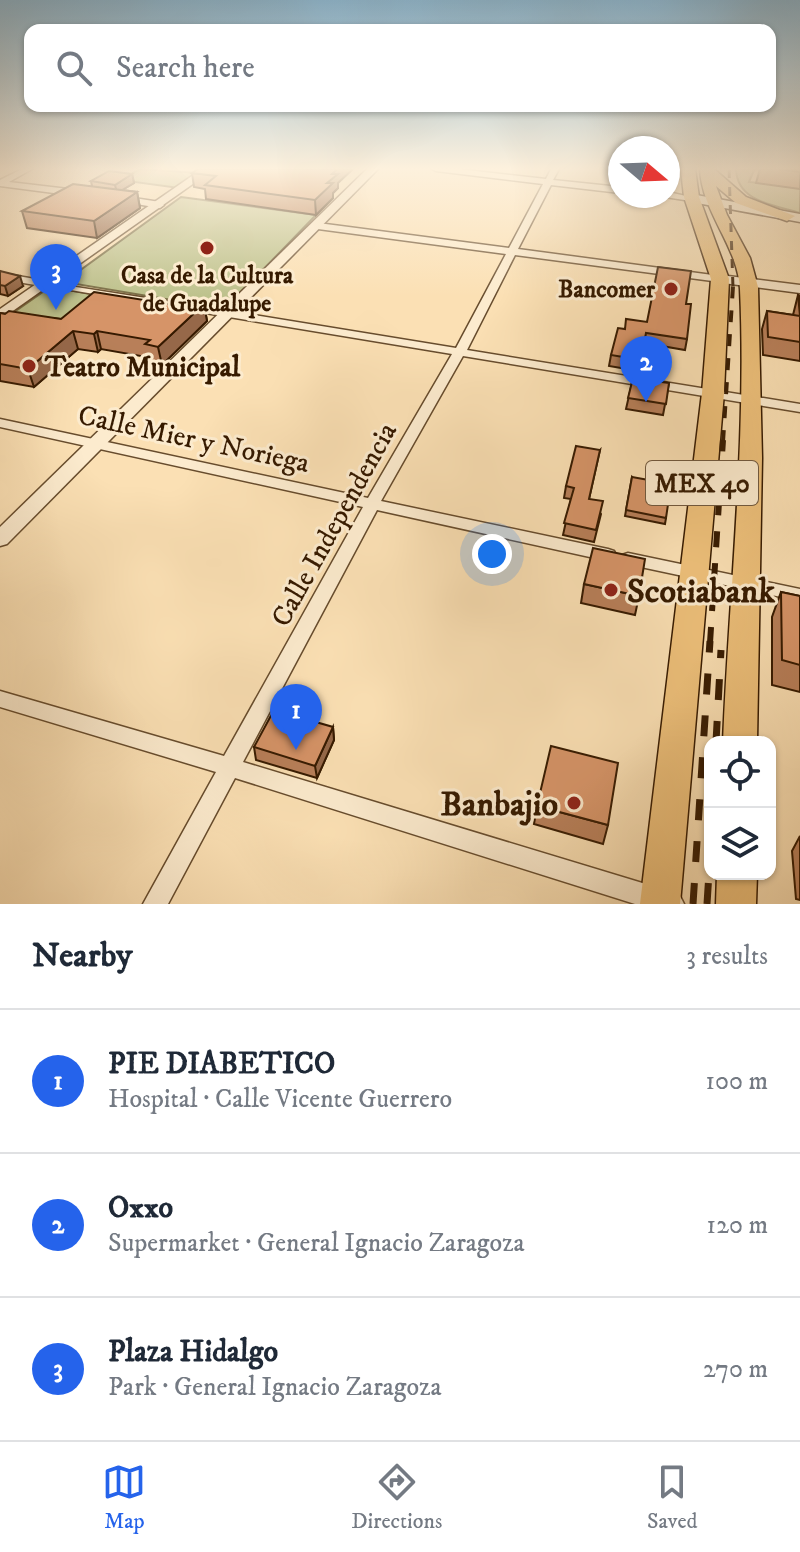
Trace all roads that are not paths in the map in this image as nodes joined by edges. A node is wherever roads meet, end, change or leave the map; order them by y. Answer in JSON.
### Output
{"nodes":[{"id":1,"x":151,"y":211,"type":"edge"},
{"id":2,"x":332,"y":211,"type":"edge"},
{"id":3,"x":534,"y":211,"type":"edge"},
{"id":4,"x":697,"y":211,"type":"edge"},
{"id":5,"x":703,"y":211,"type":"edge"},
{"id":6,"x":717,"y":211,"type":"edge"},
{"id":7,"x":758,"y":211,"type":"edge"},
{"id":8,"x":772,"y":211,"type":"edge"},
{"id":9,"x":698,"y":214,"type":"junction"},
{"id":10,"x":796,"y":220,"type":"edge"},
{"id":11,"x":318,"y":226,"type":"junction"},
{"id":12,"x":725,"y":230,"type":"junction"},
{"id":13,"x":513,"y":252,"type":"junction"},
{"id":14,"x":0,"y":276,"type":"edge"},
{"id":15,"x":720,"y":279,"type":"junction"},
{"id":16,"x":749,"y":283,"type":"junction"},
{"id":17,"x":47,"y":284,"type":"junction"},
{"id":18,"x":800,"y":289,"type":"edge"},
{"id":19,"x":229,"y":314,"type":"junction"},
{"id":20,"x":0,"y":316,"type":"edge"},
{"id":21,"x":460,"y":351,"type":"junction"},
{"id":22,"x":713,"y":393,"type":"junction"},
{"id":23,"x":750,"y":399,"type":"junction"},
{"id":24,"x":800,"y":408,"type":"edge"},
{"id":25,"x":0,"y":423,"type":"edge"},
{"id":26,"x":96,"y":444,"type":"junction"},
{"id":27,"x":372,"y":504,"type":"junction"},
{"id":28,"x":0,"y":539,"type":"edge"},
{"id":29,"x":692,"y":573,"type":"junction"},
{"id":30,"x":744,"y":584,"type":"junction"},
{"id":31,"x":800,"y":595,"type":"edge"},
{"id":32,"x":0,"y":699,"type":"edge"},
{"id":33,"x":740,"y":736,"type":"edge"},
{"id":34,"x":230,"y":767,"type":"junction"},
{"id":35,"x":737,"y":880,"type":"edge"},
{"id":36,"x":664,"y":903,"type":"edge"},
{"id":37,"x":155,"y":904,"type":"edge"},
{"id":38,"x":736,"y":904,"type":"edge"}],
"edges":[{"from":1,"to":17,"type":"street"},
{"from":2,"to":11,"type":"street"},
{"from":3,"to":13,"type":"street","name":"Calle Independencia"},
{"from":4,"to":9,"type":"main road","number":"MEX 40"},
{"from":5,"to":9,"type":"main road"},
{"from":6,"to":12,"type":"main road","number":"MEX 40"},
{"from":7,"to":10,"type":"main road"},
{"from":8,"to":10,"type":"main road"},
{"from":9,"to":15,"type":"main road","number":"MEX 40"},
{"from":10,"to":12,"type":"main road"},
{"from":11,"to":13,"type":"street"},
{"from":11,"to":19,"type":"street"},
{"from":12,"to":16,"type":"main road","number":"MEX 40"},
{"from":13,"to":15,"type":"street"},
{"from":13,"to":21,"type":"street","name":"Calle Independencia"},
{"from":14,"to":17,"type":"street"},
{"from":15,"to":16,"type":"street"},
{"from":15,"to":22,"type":"main road","number":"MEX 40"},
{"from":16,"to":18,"type":"street"},
{"from":16,"to":23,"type":"main road","number":"MEX 40"},
{"from":17,"to":19,"type":"street"},
{"from":17,"to":20,"type":"street"},
{"from":19,"to":21,"type":"street"},
{"from":19,"to":26,"type":"street"},
{"from":21,"to":22,"type":"street"},
{"from":21,"to":27,"type":"street","name":"Calle Independencia"},
{"from":22,"to":23,"type":"street"},
{"from":22,"to":29,"type":"main road","number":"MEX 40"},
{"from":23,"to":24,"type":"street"},
{"from":23,"to":30,"type":"main road","number":"MEX 40"},
{"from":25,"to":26,"type":"street","name":"Calle Mier y Noriega"},
{"from":26,"to":27,"type":"street","name":"Calle Mier y Noriega"},
{"from":26,"to":28,"type":"street"},
{"from":27,"to":29,"type":"street","name":"Calle Mier y Noriega"},
{"from":27,"to":34,"type":"street","name":"Calle Independencia"},
{"from":29,"to":30,"type":"street","name":"Calle Mier y Noriega"},
{"from":29,"to":36,"type":"main road","number":"MEX 40"},
{"from":30,"to":31,"type":"street","name":"Calle Mier y Noriega"},
{"from":30,"to":33,"type":"main road","number":"MEX 40"},
{"from":32,"to":34,"type":"street"},
{"from":34,"to":36,"type":"street"},
{"from":34,"to":37,"type":"street","name":"Calle Independencia"},
{"from":35,"to":38,"type":"main road"}]}
